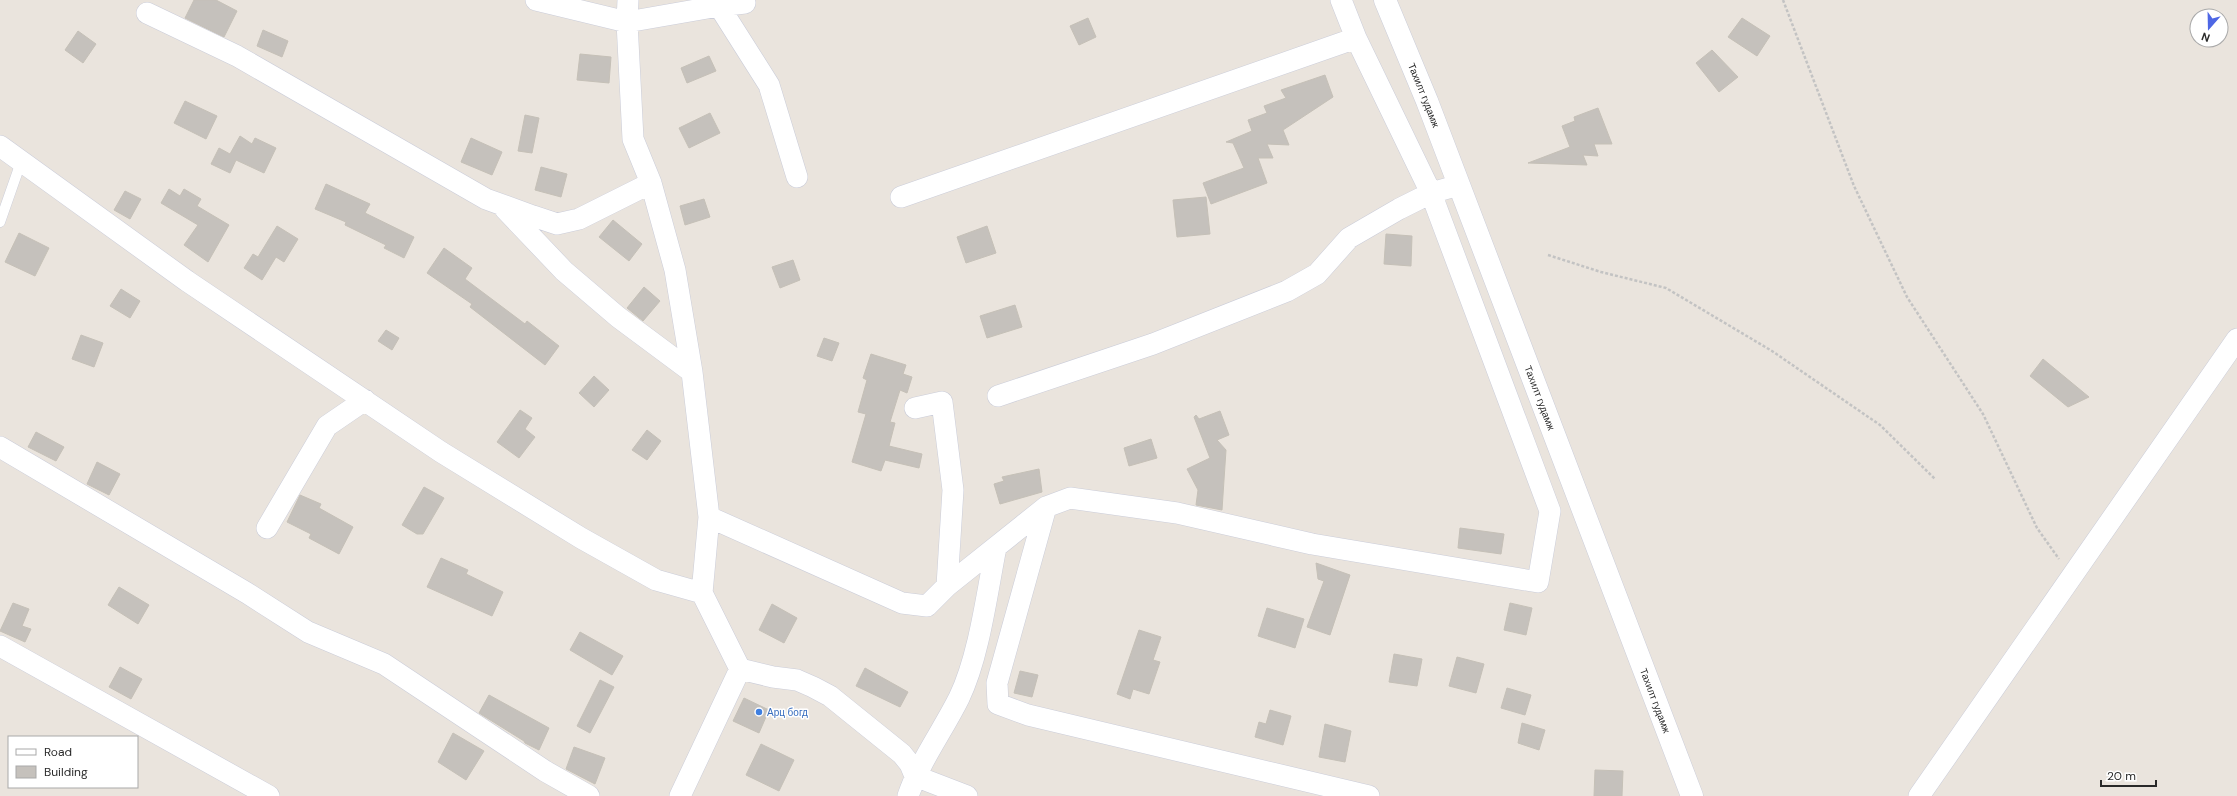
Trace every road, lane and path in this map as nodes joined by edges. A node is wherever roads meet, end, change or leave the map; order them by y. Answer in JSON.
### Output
{"nodes":[{"id":1,"x":536,"y":0,"type":"edge"},
{"id":2,"x":628,"y":0,"type":"edge"},
{"id":3,"x":1341,"y":0,"type":"edge"},
{"id":4,"x":1385,"y":0,"type":"edge"},
{"id":5,"x":1783,"y":0,"type":"edge"},
{"id":6,"x":745,"y":3,"type":"dead end"},
{"id":7,"x":719,"y":6,"type":"junction"},
{"id":8,"x":147,"y":13,"type":"dead end"},
{"id":9,"x":627,"y":22,"type":"junction"},
{"id":10,"x":1356,"y":38,"type":"junction"},
{"id":11,"x":0,"y":146,"type":"edge"},
{"id":12,"x":21,"y":162,"type":"junction"},
{"id":13,"x":797,"y":177,"type":"dead end"},
{"id":14,"x":651,"y":183,"type":"junction"},
{"id":15,"x":1459,"y":185,"type":"junction"},
{"id":16,"x":1431,"y":193,"type":"junction"},
{"id":17,"x":901,"y":197,"type":"dead end"},
{"id":18,"x":501,"y":205,"type":"junction"},
{"id":19,"x":0,"y":222,"type":"edge"},
{"id":20,"x":1548,"y":255,"type":"dead end"},
{"id":21,"x":2237,"y":339,"type":"edge"},
{"id":22,"x":692,"y":372,"type":"junction"},
{"id":23,"x":998,"y":396,"type":"dead end"},
{"id":24,"x":365,"y":400,"type":"junction"},
{"id":25,"x":915,"y":408,"type":"dead end"},
{"id":26,"x":0,"y":448,"type":"edge"},
{"id":27,"x":1935,"y":479,"type":"dead end"},
{"id":28,"x":1046,"y":507,"type":"junction"},
{"id":29,"x":709,"y":517,"type":"junction"},
{"id":30,"x":267,"y":528,"type":"dead end"},
{"id":31,"x":996,"y":547,"type":"junction"},
{"id":32,"x":2071,"y":576,"type":"junction"},
{"id":33,"x":947,"y":586,"type":"junction"},
{"id":34,"x":702,"y":593,"type":"junction"},
{"id":35,"x":0,"y":646,"type":"edge"},
{"id":36,"x":740,"y":669,"type":"junction"},
{"id":37,"x":915,"y":776,"type":"junction"},
{"id":38,"x":269,"y":796,"type":"edge"},
{"id":39,"x":589,"y":796,"type":"edge"},
{"id":40,"x":680,"y":796,"type":"edge"},
{"id":41,"x":908,"y":796,"type":"edge"},
{"id":42,"x":967,"y":796,"type":"edge"},
{"id":43,"x":1370,"y":796,"type":"edge"},
{"id":44,"x":1692,"y":796,"type":"edge"},
{"id":45,"x":1920,"y":796,"type":"edge"}],
"edges":[{"from":1,"to":9,"type":"street"},
{"from":2,"to":9,"type":"street"},
{"from":3,"to":10,"type":"street"},
{"from":4,"to":15,"type":"main road","name":"Тахилт гудамж"},
{"from":5,"to":32,"type":"path"},
{"from":6,"to":7,"type":"street"},
{"from":7,"to":9,"type":"street"},
{"from":7,"to":13,"type":"street"},
{"from":8,"to":18,"type":"street"},
{"from":9,"to":14,"type":"street"},
{"from":10,"to":16,"type":"street"},
{"from":10,"to":17,"type":"street"},
{"from":11,"to":12,"type":"street"},
{"from":12,"to":19,"type":"lane"},
{"from":12,"to":24,"type":"street"},
{"from":14,"to":18,"type":"street"},
{"from":14,"to":22,"type":"street"},
{"from":15,"to":16,"type":"street"},
{"from":15,"to":44,"type":"main road","name":"Тахилт гудамж"},
{"from":16,"to":23,"type":"street"},
{"from":16,"to":28,"type":"street"},
{"from":18,"to":22,"type":"street"},
{"from":20,"to":27,"type":"path"},
{"from":21,"to":32,"type":"street"},
{"from":22,"to":29,"type":"street"},
{"from":24,"to":30,"type":"street"},
{"from":24,"to":34,"type":"street"},
{"from":25,"to":33,"type":"street"},
{"from":26,"to":39,"type":"street"},
{"from":28,"to":31,"type":"street"},
{"from":28,"to":43,"type":"street"},
{"from":29,"to":33,"type":"street"},
{"from":29,"to":34,"type":"street"},
{"from":31,"to":33,"type":"street"},
{"from":31,"to":37,"type":"street"},
{"from":32,"to":45,"type":"street"},
{"from":34,"to":36,"type":"street"},
{"from":35,"to":38,"type":"street"},
{"from":36,"to":37,"type":"street"},
{"from":36,"to":40,"type":"street"},
{"from":37,"to":41,"type":"street"},
{"from":37,"to":42,"type":"street"}]}
